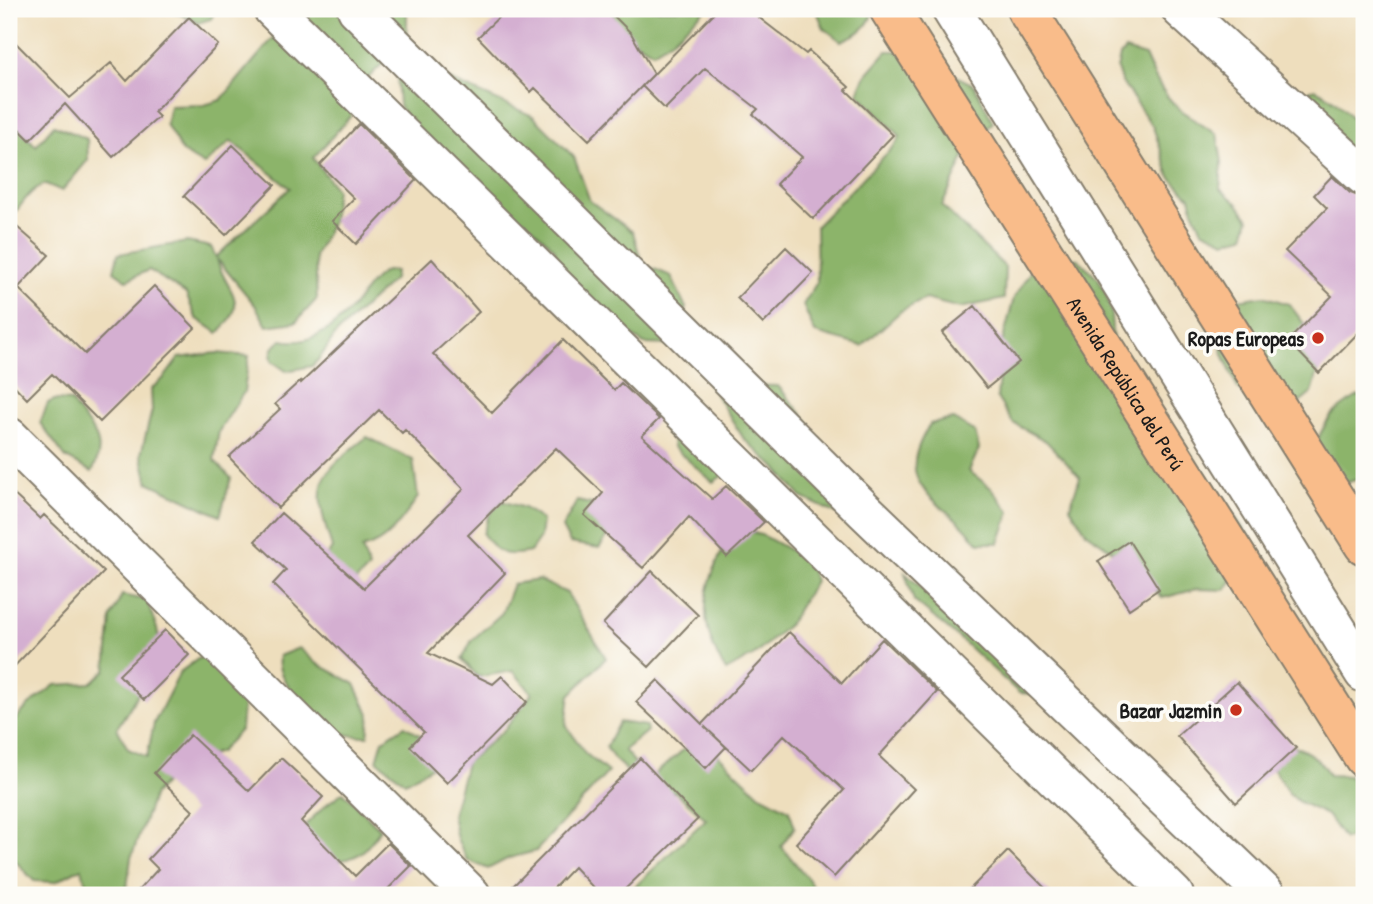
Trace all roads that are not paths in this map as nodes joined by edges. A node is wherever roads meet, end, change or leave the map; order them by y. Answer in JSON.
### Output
{"nodes":[{"id":1,"x":273,"y":9,"type":"edge"},
{"id":2,"x":357,"y":9,"type":"edge"},
{"id":3,"x":888,"y":9,"type":"edge"},
{"id":4,"x":951,"y":9,"type":"edge"},
{"id":5,"x":1026,"y":9,"type":"edge"},
{"id":6,"x":1181,"y":9,"type":"edge"},
{"id":7,"x":1364,"y":176,"type":"edge"},
{"id":8,"x":9,"y":437,"type":"edge"},
{"id":9,"x":1364,"y":545,"type":"edge"},
{"id":10,"x":1364,"y":673,"type":"edge"},
{"id":11,"x":1364,"y":758,"type":"edge"},
{"id":12,"x":471,"y":895,"type":"edge"},
{"id":13,"x":1174,"y":895,"type":"edge"},
{"id":14,"x":1266,"y":895,"type":"edge"}],
"edges":[{"from":1,"to":13,"type":"street"},
{"from":2,"to":14,"type":"street"},
{"from":3,"to":11,"type":"highway","name":"Avenida República del Perú"},
{"from":4,"to":10,"type":"street"},
{"from":5,"to":9,"type":"highway"},
{"from":6,"to":7,"type":"street"},
{"from":8,"to":12,"type":"street"}]}
